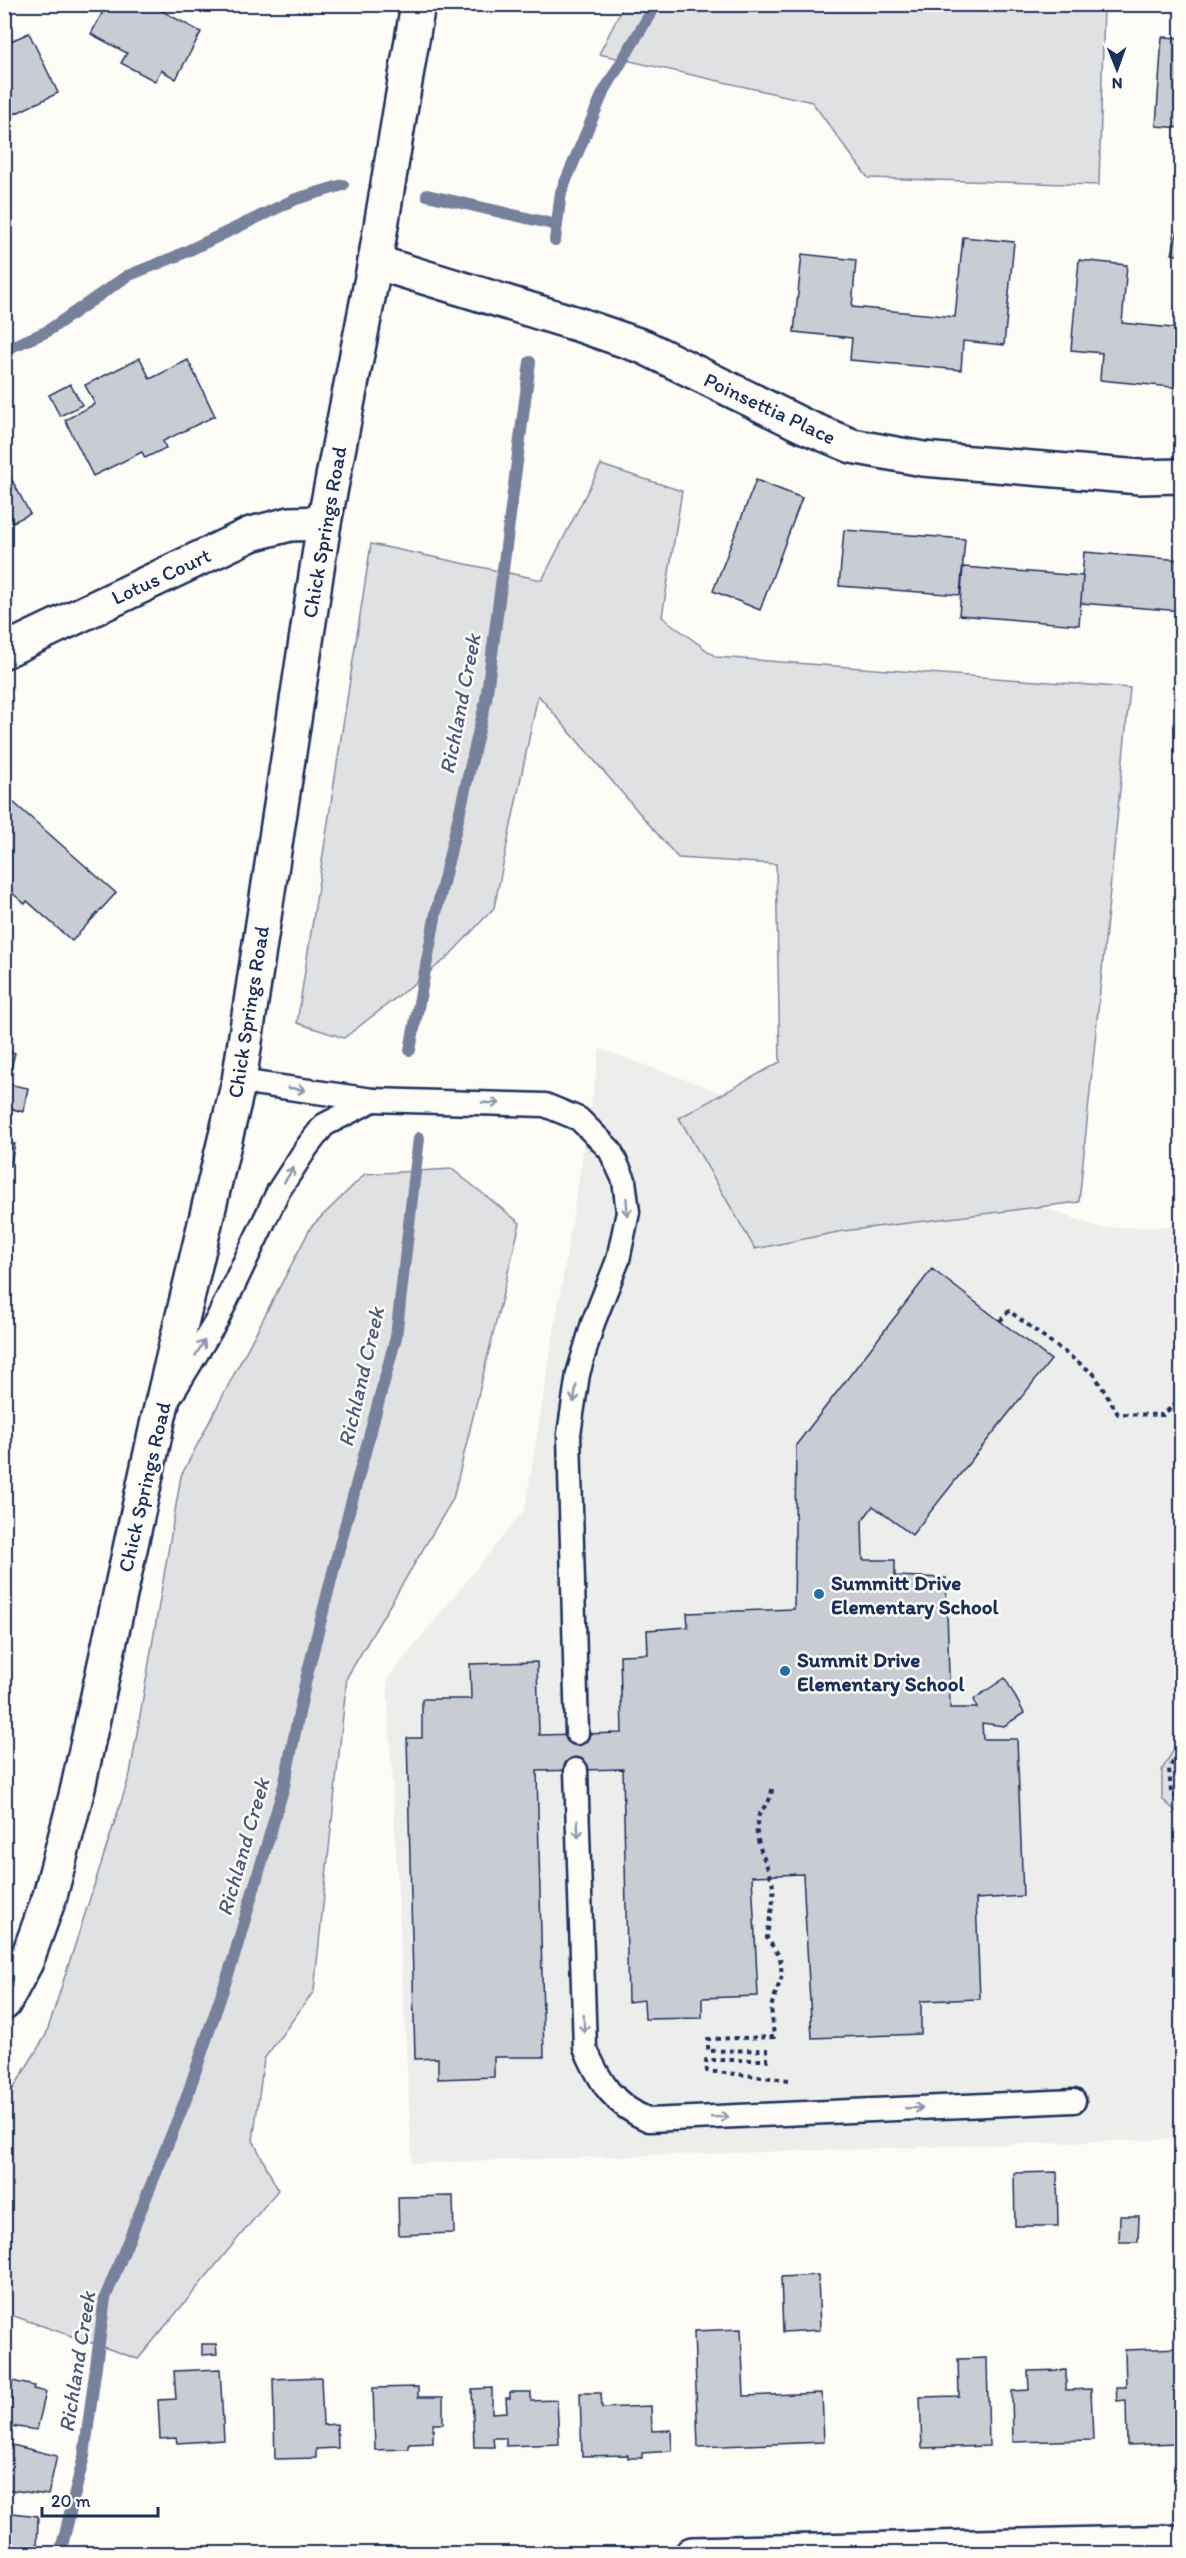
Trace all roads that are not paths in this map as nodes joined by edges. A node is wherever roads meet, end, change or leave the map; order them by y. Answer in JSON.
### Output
{"nodes":[{"id":1,"x":418,"y":4,"type":"edge"},
{"id":2,"x":375,"y":262,"type":"junction"},
{"id":3,"x":1182,"y":476,"type":"edge"},
{"id":4,"x":324,"y":523,"type":"junction"},
{"id":5,"x":4,"y":651,"type":"edge"},
{"id":6,"x":239,"y":1081,"type":"junction"},
{"id":7,"x":374,"y":1100,"type":"junction"},
{"id":8,"x":159,"y":1416,"type":"junction"},
{"id":9,"x":577,"y":1733,"type":"dead end"},
{"id":10,"x":576,"y":1770,"type":"dead end"},
{"id":11,"x":4,"y":2002,"type":"edge"},
{"id":12,"x":1074,"y":2101,"type":"dead end"},
{"id":13,"x":1182,"y":2542,"type":"edge"},
{"id":14,"x":692,"y":2553,"type":"edge"}],
"edges":[{"from":1,"to":2,"type":"street","name":"Chick Springs Road"},
{"from":2,"to":3,"type":"street","name":"Poinsettia Place"},
{"from":2,"to":4,"type":"street","name":"Chick Springs Road"},
{"from":4,"to":5,"type":"street","name":"Lotus Court"},
{"from":4,"to":6,"type":"street","name":"Chick Springs Road"},
{"from":6,"to":7,"type":"lane","one_way":true},
{"from":6,"to":8,"type":"street","name":"Chick Springs Road"},
{"from":8,"to":7,"type":"lane","one_way":true},
{"from":7,"to":9,"type":"lane","one_way":true},
{"from":8,"to":11,"type":"street","name":"Chick Springs Road"},
{"from":10,"to":12,"type":"lane","one_way":true},
{"from":13,"to":14,"type":"street"}]}
